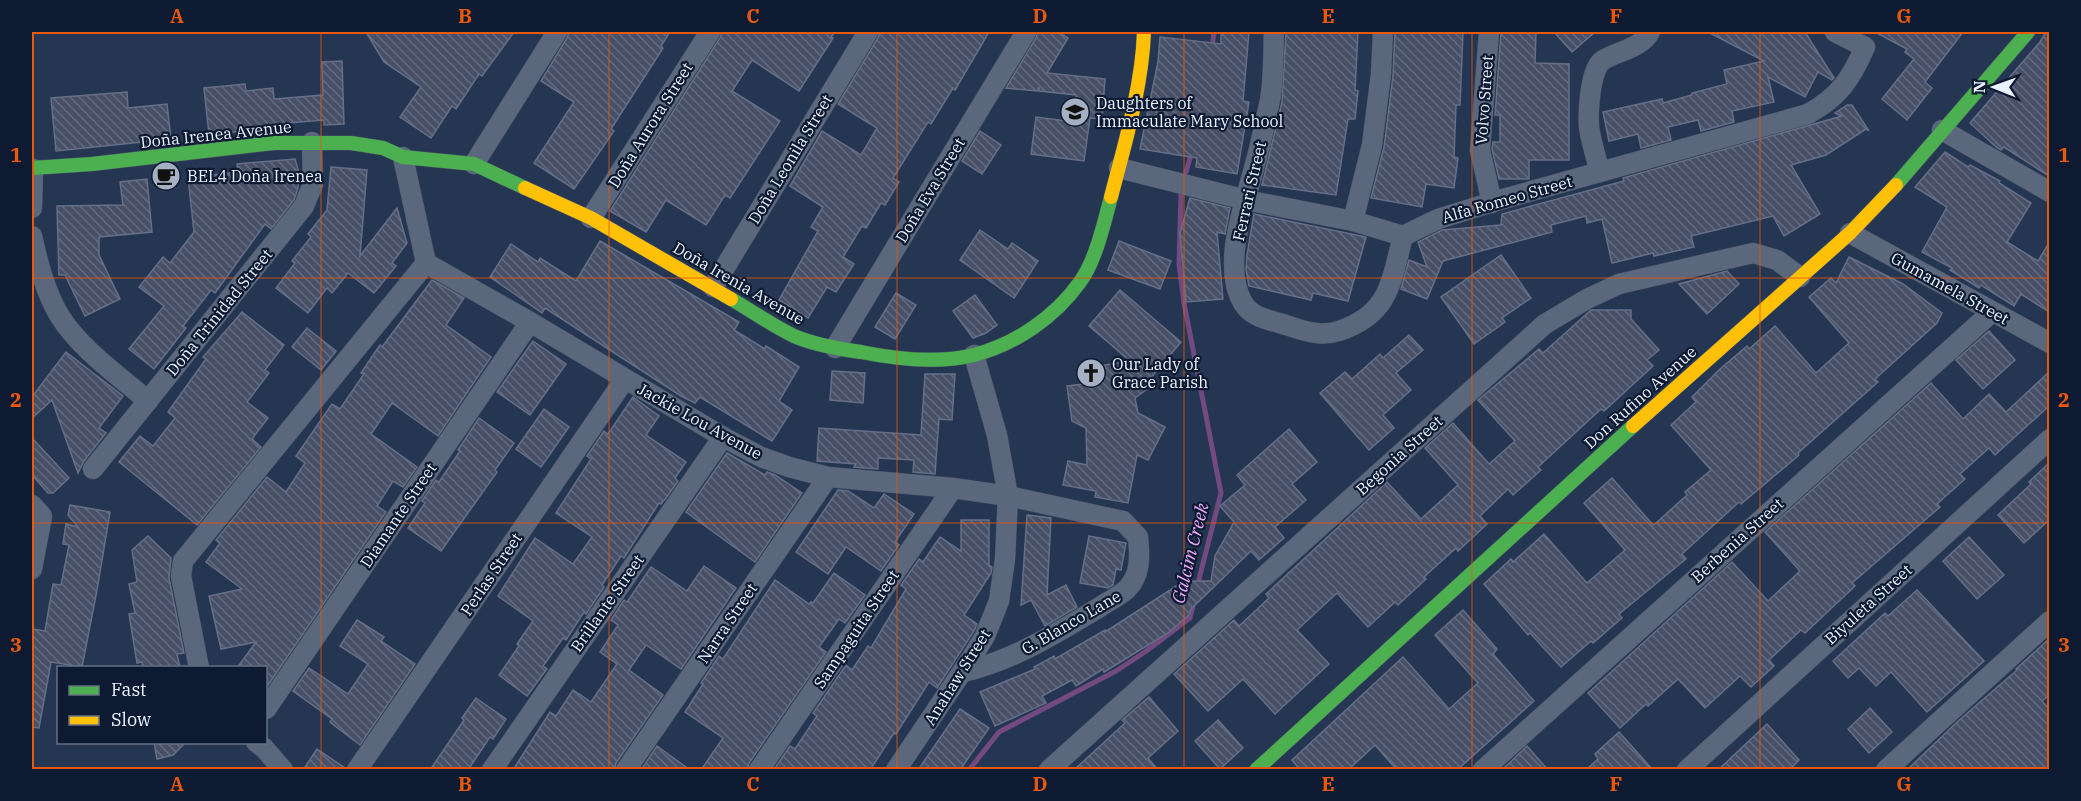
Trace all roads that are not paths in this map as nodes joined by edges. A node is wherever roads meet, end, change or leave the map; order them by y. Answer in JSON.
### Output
{"nodes":[{"id":1,"x":556,"y":32,"type":"edge"},
{"id":2,"x":710,"y":32,"type":"edge"},
{"id":3,"x":868,"y":32,"type":"edge"},
{"id":4,"x":1026,"y":32,"type":"edge"},
{"id":5,"x":1144,"y":32,"type":"edge"},
{"id":6,"x":1274,"y":32,"type":"edge"},
{"id":7,"x":1383,"y":32,"type":"edge"},
{"id":8,"x":1489,"y":32,"type":"edge"},
{"id":9,"x":1650,"y":32,"type":"edge"},
{"id":10,"x":1835,"y":32,"type":"edge"},
{"id":11,"x":2028,"y":32,"type":"edge"},
{"id":12,"x":1941,"y":130,"type":"junction"},
{"id":13,"x":312,"y":142,"type":"junction"},
{"id":14,"x":403,"y":157,"type":"junction"},
{"id":15,"x":474,"y":164,"type":"junction"},
{"id":16,"x":1119,"y":168,"type":"junction"},
{"id":17,"x":32,"y":169,"type":"edge"},
{"id":18,"x":1600,"y":172,"type":"junction"},
{"id":19,"x":2049,"y":192,"type":"edge"},
{"id":20,"x":1246,"y":200,"type":"junction"},
{"id":21,"x":1492,"y":202,"type":"junction"},
{"id":22,"x":32,"y":208,"type":"edge"},
{"id":23,"x":591,"y":218,"type":"junction"},
{"id":24,"x":1353,"y":221,"type":"junction"},
{"id":25,"x":1850,"y":233,"type":"junction"},
{"id":26,"x":32,"y":236,"type":"edge"},
{"id":27,"x":1403,"y":236,"type":"junction"},
{"id":28,"x":426,"y":263,"type":"junction"},
{"id":29,"x":1800,"y":277,"type":"junction"},
{"id":30,"x":713,"y":287,"type":"junction"},
{"id":31,"x":1992,"y":312,"type":"junction"},
{"id":32,"x":530,"y":322,"type":"junction"},
{"id":33,"x":2049,"y":343,"type":"edge"},
{"id":34,"x":835,"y":348,"type":"junction"},
{"id":35,"x":974,"y":355,"type":"junction"},
{"id":36,"x":625,"y":379,"type":"junction"},
{"id":37,"x":148,"y":401,"type":"junction"},
{"id":38,"x":723,"y":437,"type":"junction"},
{"id":39,"x":2049,"y":439,"type":"edge"},
{"id":40,"x":93,"y":469,"type":"dead end"},
{"id":41,"x":828,"y":477,"type":"junction"},
{"id":42,"x":953,"y":488,"type":"junction"},
{"id":43,"x":1008,"y":496,"type":"junction"},
{"id":44,"x":32,"y":505,"type":"edge"},
{"id":45,"x":1138,"y":537,"type":"joint"},
{"id":46,"x":32,"y":569,"type":"edge"},
{"id":47,"x":2049,"y":621,"type":"edge"},
{"id":48,"x":199,"y":666,"type":"edge"},
{"id":49,"x":963,"y":672,"type":"junction"},
{"id":50,"x":267,"y":707,"type":"edge"},
{"id":51,"x":259,"y":744,"type":"edge"},
{"id":52,"x":283,"y":770,"type":"edge"},
{"id":53,"x":357,"y":770,"type":"edge"},
{"id":54,"x":492,"y":770,"type":"edge"},
{"id":55,"x":626,"y":770,"type":"edge"},
{"id":56,"x":759,"y":770,"type":"edge"},
{"id":57,"x":896,"y":770,"type":"edge"},
{"id":58,"x":1049,"y":770,"type":"edge"},
{"id":59,"x":1256,"y":770,"type":"edge"},
{"id":60,"x":1483,"y":770,"type":"edge"},
{"id":61,"x":1687,"y":770,"type":"edge"},
{"id":62,"x":1886,"y":770,"type":"edge"}],
"edges":[{"from":1,"to":15,"type":"street"},
{"from":2,"to":23,"type":"street","name":"Doña Aurora Street"},
{"from":3,"to":30,"type":"street","name":"Doña Leonila Street"},
{"from":4,"to":34,"type":"street","name":"Doña Eva Street"},
{"from":5,"to":16,"type":"street","name":"Doña Irenia Avenue"},
{"from":6,"to":20,"type":"street","name":"Ferrari Street"},
{"from":7,"to":24,"type":"street"},
{"from":8,"to":21,"type":"street","name":"Volvo Street"},
{"from":9,"to":18,"type":"street"},
{"from":10,"to":18,"type":"street","name":"Alfa Romeo Street"},
{"from":11,"to":12,"type":"street","name":"Don Rufino Avenue"},
{"from":12,"to":19,"type":"street"},
{"from":12,"to":25,"type":"street","name":"Don Rufino Avenue"},
{"from":13,"to":14,"type":"street","name":"Doña Irenea Avenue"},
{"from":13,"to":17,"type":"street","name":"Doña Irenea Avenue"},
{"from":13,"to":37,"type":"street","name":"Doña Trinidad Street"},
{"from":14,"to":15,"type":"street","name":"Doña Irenia Avenue"},
{"from":14,"to":28,"type":"street"},
{"from":15,"to":23,"type":"street","name":"Doña Irenia Avenue"},
{"from":16,"to":20,"type":"street"},
{"from":16,"to":35,"type":"street","name":"Doña Irenia Avenue"},
{"from":17,"to":22,"type":"street"},
{"from":18,"to":21,"type":"street","name":"Alfa Romeo Street"},
{"from":20,"to":24,"type":"street"},
{"from":20,"to":27,"type":"street","name":"Ferrari Street"},
{"from":21,"to":27,"type":"street","name":"Alfa Romeo Street"},
{"from":23,"to":30,"type":"street","name":"Doña Irenia Avenue"},
{"from":24,"to":27,"type":"street"},
{"from":25,"to":29,"type":"street","name":"Don Rufino Avenue"},
{"from":25,"to":31,"type":"street","name":"Gumamela Street"},
{"from":26,"to":37,"type":"street"},
{"from":28,"to":32,"type":"street","name":"Jackie Lou Avenue"},
{"from":28,"to":48,"type":"street"},
{"from":29,"to":58,"type":"street","name":"Begonia Street"},
{"from":29,"to":59,"type":"street","name":"Don Rufino Avenue"},
{"from":30,"to":34,"type":"street","name":"Doña Irenia Avenue"},
{"from":31,"to":33,"type":"street","name":"Gumamela Street"},
{"from":31,"to":60,"type":"street","name":"Berbenia Street"},
{"from":32,"to":36,"type":"street","name":"Jackie Lou Avenue"},
{"from":32,"to":50,"type":"street","name":"Diamante Street"},
{"from":34,"to":35,"type":"street","name":"Doña Irenia Avenue"},
{"from":35,"to":43,"type":"street","name":"Anahaw Street"},
{"from":36,"to":38,"type":"street","name":"Jackie Lou Avenue"},
{"from":36,"to":53,"type":"street","name":"Perlas Street"},
{"from":37,"to":40,"type":"street","name":"Doña Trinidad Street"},
{"from":38,"to":41,"type":"street","name":"Jackie Lou Avenue"},
{"from":38,"to":54,"type":"street","name":"Brillante Street"},
{"from":39,"to":61,"type":"street","name":"Biyuleta Street"},
{"from":41,"to":42,"type":"street","name":"Jackie Lou Avenue"},
{"from":41,"to":55,"type":"street","name":"Narra Street"},
{"from":42,"to":43,"type":"street","name":"Jackie Lou Avenue"},
{"from":42,"to":56,"type":"street","name":"Sampaguita Street"},
{"from":43,"to":45,"type":"street","name":"Jackie Lou Avenue"},
{"from":43,"to":49,"type":"street","name":"Anahaw Street"},
{"from":44,"to":46,"type":"street"},
{"from":45,"to":49,"type":"street","name":"G. Blanco Lane"},
{"from":47,"to":62,"type":"street"},
{"from":49,"to":57,"type":"street","name":"Anahaw Street"},
{"from":51,"to":52,"type":"street"}]}
